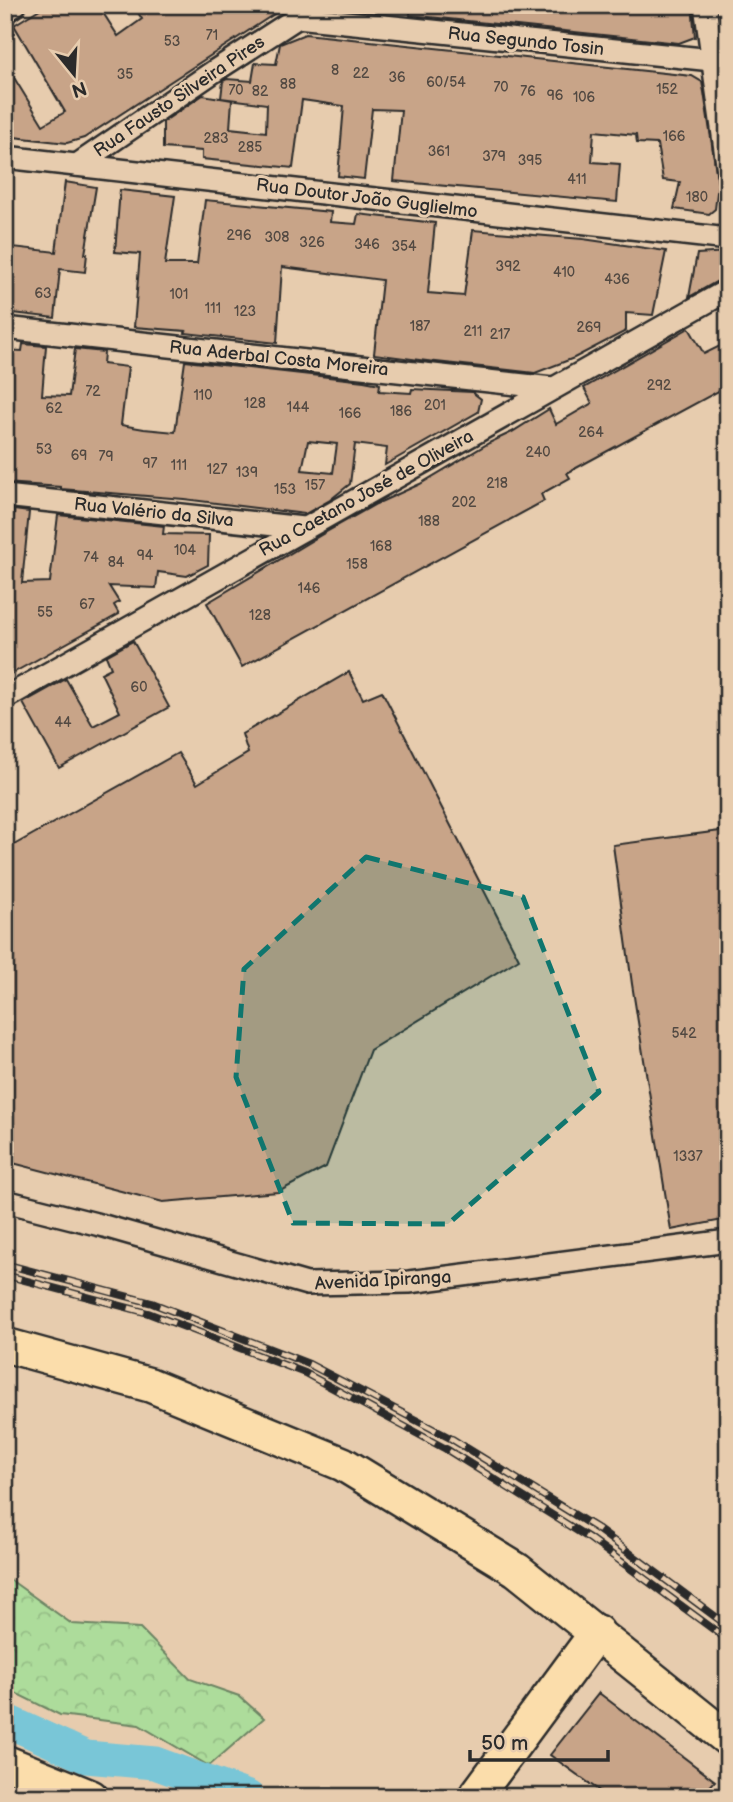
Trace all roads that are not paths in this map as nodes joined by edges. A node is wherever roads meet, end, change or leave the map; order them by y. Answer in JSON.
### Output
{"nodes":[{"id":1,"x":16,"y":5,"type":"edge"},
{"id":2,"x":317,"y":5,"type":"edge"},
{"id":3,"x":705,"y":5,"type":"edge"},
{"id":4,"x":5,"y":12,"type":"edge"},
{"id":5,"x":297,"y":17,"type":"junction"},
{"id":6,"x":712,"y":60,"type":"junction"},
{"id":7,"x":5,"y":157,"type":"edge"},
{"id":8,"x":77,"y":165,"type":"junction"},
{"id":9,"x":728,"y":171,"type":"edge"},
{"id":10,"x":728,"y":239,"type":"edge"},
{"id":11,"x":728,"y":289,"type":"edge"},
{"id":12,"x":5,"y":328,"type":"edge"},
{"id":13,"x":552,"y":388,"type":"junction"},
{"id":14,"x":5,"y":496,"type":"edge"},
{"id":15,"x":303,"y":528,"type":"junction"},
{"id":16,"x":5,"y":698,"type":"edge"},
{"id":17,"x":5,"y":1201,"type":"edge"},
{"id":18,"x":728,"y":1241,"type":"edge"},
{"id":19,"x":5,"y":1345,"type":"edge"},
{"id":20,"x":597,"y":1632,"type":"junction"},
{"id":21,"x":728,"y":1739,"type":"edge"},
{"id":22,"x":5,"y":1762,"type":"edge"},
{"id":23,"x":91,"y":1797,"type":"edge"},
{"id":24,"x":475,"y":1797,"type":"edge"}],
"edges":[{"from":1,"to":4,"type":"street"},
{"from":2,"to":5,"type":"street","name":"Rua Fausto Silveira Pires"},
{"from":3,"to":6,"type":"street"},
{"from":5,"to":6,"type":"street","name":"Rua Segundo Tosin"},
{"from":5,"to":8,"type":"street","name":"Rua Fausto Silveira Pires"},
{"from":6,"to":9,"type":"street"},
{"from":7,"to":8,"type":"street","name":"Rua Doutor João Guglielmo"},
{"from":8,"to":10,"type":"street","name":"Rua Doutor João Guglielmo"},
{"from":11,"to":13,"type":"street","name":"Rua Caetano José de Oliveira"},
{"from":12,"to":13,"type":"street","name":"Rua Aderbal Costa Moreira"},
{"from":13,"to":15,"type":"street","name":"Rua Caetano José de Oliveira"},
{"from":14,"to":15,"type":"street","name":"Rua Valério da Silva"},
{"from":15,"to":16,"type":"street","name":"Rua Caetano José de Oliveira"},
{"from":17,"to":18,"type":"street","name":"Avenida Ipiranga"},
{"from":19,"to":20,"type":"main road"},
{"from":20,"to":21,"type":"main road"},
{"from":20,"to":24,"type":"main road"},
{"from":22,"to":23,"type":"main road"}]}
